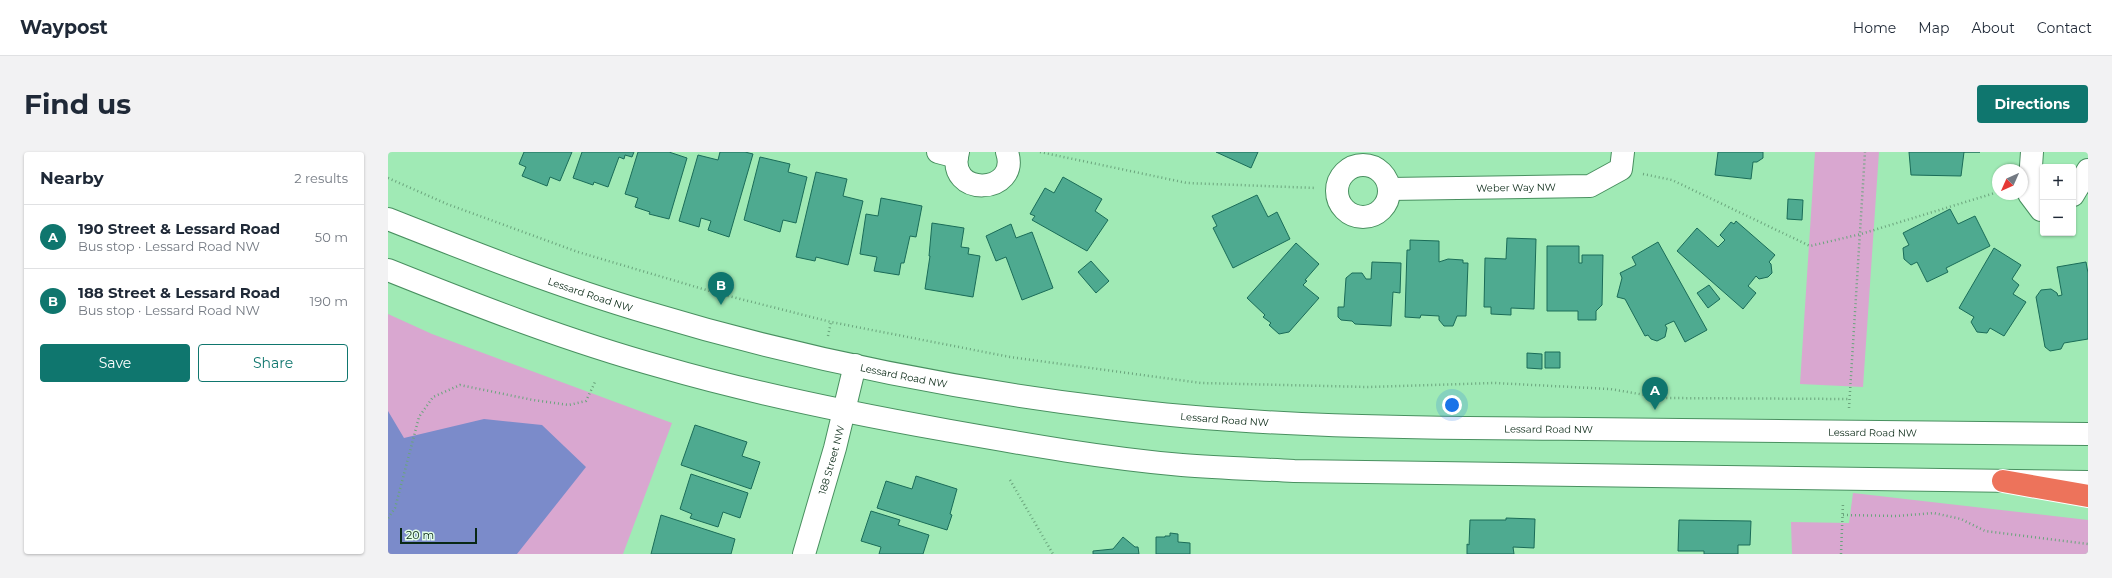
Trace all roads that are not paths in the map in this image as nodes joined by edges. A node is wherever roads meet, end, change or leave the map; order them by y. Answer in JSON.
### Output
{"nodes":[{"id":1,"x":1007,"y":152,"type":"edge"},
{"id":2,"x":2032,"y":152,"type":"edge"},
{"id":3,"x":951,"y":154,"type":"edge"},
{"id":4,"x":1622,"y":160,"type":"edge"},
{"id":5,"x":2088,"y":170,"type":"edge"},
{"id":6,"x":1389,"y":189,"type":"dead end"},
{"id":7,"x":2076,"y":190,"type":"edge"},
{"id":8,"x":2040,"y":209,"type":"edge"},
{"id":9,"x":388,"y":219,"type":"edge"},
{"id":10,"x":388,"y":270,"type":"edge"},
{"id":11,"x":855,"y":365,"type":"junction"},
{"id":12,"x":843,"y":412,"type":"junction"},
{"id":13,"x":2088,"y":434,"type":"edge"},
{"id":14,"x":2003,"y":481,"type":"junction"},
{"id":15,"x":2088,"y":482,"type":"edge"},
{"id":16,"x":2088,"y":496,"type":"edge"},
{"id":17,"x":804,"y":554,"type":"edge"}],
"edges":[{"from":1,"to":3,"type":"main road"},
{"from":2,"to":8,"type":"main road"},
{"from":4,"to":6,"type":"main road","name":"Weber Way NW"},
{"from":5,"to":7,"type":"main road"},
{"from":9,"to":11,"type":"main road","name":"Lessard Road NW"},
{"from":10,"to":12,"type":"main road"},
{"from":11,"to":12,"type":"main road","name":"188 Street NW"},
{"from":11,"to":13,"type":"main road","name":"Lessard Road NW"},
{"from":12,"to":14,"type":"main road"},
{"from":12,"to":17,"type":"main road","name":"188 Street NW"},
{"from":14,"to":15,"type":"main road"},
{"from":14,"to":16,"type":"highway"}]}
